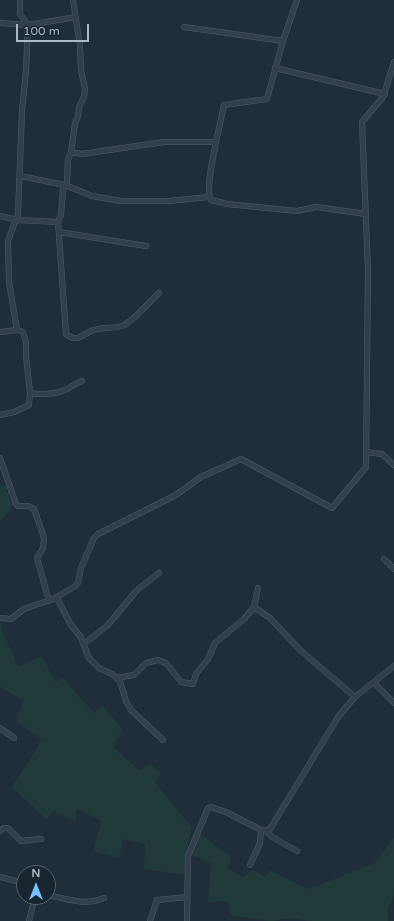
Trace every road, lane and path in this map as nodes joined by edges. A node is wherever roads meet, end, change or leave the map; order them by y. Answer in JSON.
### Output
{"nodes":[{"id":1,"x":20,"y":0,"type":"edge"},
{"id":2,"x":73,"y":0,"type":"edge"},
{"id":3,"x":297,"y":0,"type":"edge"},
{"id":4,"x":76,"y":18,"type":"junction"},
{"id":5,"x":0,"y":23,"type":"edge"},
{"id":6,"x":28,"y":25,"type":"junction"},
{"id":7,"x":184,"y":27,"type":"dead end"},
{"id":8,"x":283,"y":41,"type":"junction"},
{"id":9,"x":394,"y":62,"type":"edge"},
{"id":10,"x":276,"y":68,"type":"junction"},
{"id":11,"x":385,"y":94,"type":"junction"},
{"id":12,"x":216,"y":142,"type":"junction"},
{"id":13,"x":71,"y":152,"type":"junction"},
{"id":14,"x":20,"y":176,"type":"junction"},
{"id":15,"x":65,"y":185,"type":"junction"},
{"id":16,"x":209,"y":197,"type":"junction"},
{"id":17,"x":366,"y":214,"type":"junction"},
{"id":18,"x":0,"y":216,"type":"edge"},
{"id":19,"x":17,"y":220,"type":"junction"},
{"id":20,"x":58,"y":222,"type":"junction"},
{"id":21,"x":59,"y":232,"type":"junction"},
{"id":22,"x":146,"y":246,"type":"dead end"},
{"id":23,"x":159,"y":293,"type":"dead end"},
{"id":24,"x":17,"y":330,"type":"junction"},
{"id":25,"x":0,"y":332,"type":"edge"},
{"id":26,"x":82,"y":381,"type":"dead end"},
{"id":27,"x":30,"y":393,"type":"junction"},
{"id":28,"x":0,"y":414,"type":"edge"},
{"id":29,"x":366,"y":452,"type":"junction"},
{"id":30,"x":0,"y":458,"type":"edge"},
{"id":31,"x":394,"y":465,"type":"edge"},
{"id":32,"x":384,"y":559,"type":"dead end"},
{"id":33,"x":394,"y":569,"type":"edge"},
{"id":34,"x":159,"y":573,"type":"dead end"},
{"id":35,"x":258,"y":588,"type":"dead end"},
{"id":36,"x":57,"y":598,"type":"junction"},
{"id":37,"x":49,"y":601,"type":"junction"},
{"id":38,"x":254,"y":607,"type":"junction"},
{"id":39,"x":0,"y":618,"type":"edge"},
{"id":40,"x":84,"y":644,"type":"junction"},
{"id":41,"x":394,"y":666,"type":"edge"},
{"id":42,"x":117,"y":678,"type":"junction"},
{"id":43,"x":374,"y":683,"type":"junction"},
{"id":44,"x":355,"y":697,"type":"junction"},
{"id":45,"x":394,"y":704,"type":"edge"},
{"id":46,"x":0,"y":728,"type":"edge"},
{"id":47,"x":14,"y":738,"type":"dead end"},
{"id":48,"x":163,"y":740,"type":"dead end"},
{"id":49,"x":0,"y":831,"type":"edge"},
{"id":50,"x":263,"y":831,"type":"junction"},
{"id":51,"x":41,"y":839,"type":"dead end"},
{"id":52,"x":297,"y":851,"type":"dead end"},
{"id":53,"x":250,"y":865,"type":"dead end"},
{"id":54,"x":0,"y":877,"type":"edge"},
{"id":55,"x":16,"y":881,"type":"edge"},
{"id":56,"x":56,"y":897,"type":"edge"},
{"id":57,"x":187,"y":897,"type":"junction"},
{"id":58,"x":104,"y":898,"type":"dead end"},
{"id":59,"x":33,"y":905,"type":"edge"},
{"id":60,"x":29,"y":921,"type":"edge"},
{"id":61,"x":150,"y":921,"type":"edge"},
{"id":62,"x":187,"y":921,"type":"edge"}],
"edges":[{"from":1,"to":6,"type":"street"},
{"from":2,"to":4,"type":"street"},
{"from":3,"to":8,"type":"street"},
{"from":4,"to":6,"type":"street"},
{"from":4,"to":13,"type":"street"},
{"from":5,"to":6,"type":"street"},
{"from":6,"to":14,"type":"street"},
{"from":7,"to":8,"type":"street"},
{"from":8,"to":10,"type":"street"},
{"from":9,"to":11,"type":"street"},
{"from":10,"to":11,"type":"street"},
{"from":10,"to":12,"type":"street"},
{"from":11,"to":17,"type":"street"},
{"from":12,"to":13,"type":"street"},
{"from":12,"to":16,"type":"street"},
{"from":13,"to":15,"type":"street"},
{"from":14,"to":15,"type":"street"},
{"from":14,"to":19,"type":"street"},
{"from":15,"to":16,"type":"street"},
{"from":15,"to":20,"type":"street"},
{"from":16,"to":17,"type":"street"},
{"from":17,"to":29,"type":"street"},
{"from":18,"to":19,"type":"street"},
{"from":19,"to":20,"type":"street"},
{"from":19,"to":24,"type":"street"},
{"from":20,"to":21,"type":"street"},
{"from":21,"to":22,"type":"street"},
{"from":21,"to":23,"type":"street"},
{"from":24,"to":25,"type":"street"},
{"from":24,"to":27,"type":"street"},
{"from":26,"to":27,"type":"street"},
{"from":27,"to":28,"type":"street"},
{"from":29,"to":31,"type":"street"},
{"from":29,"to":36,"type":"street"},
{"from":30,"to":37,"type":"street"},
{"from":32,"to":33,"type":"street"},
{"from":34,"to":40,"type":"street"},
{"from":35,"to":38,"type":"street"},
{"from":36,"to":37,"type":"street"},
{"from":36,"to":40,"type":"street"},
{"from":37,"to":39,"type":"street"},
{"from":38,"to":42,"type":"street"},
{"from":38,"to":44,"type":"street"},
{"from":40,"to":42,"type":"street"},
{"from":41,"to":43,"type":"street"},
{"from":42,"to":48,"type":"street"},
{"from":43,"to":44,"type":"street"},
{"from":43,"to":45,"type":"street"},
{"from":44,"to":50,"type":"street"},
{"from":46,"to":47,"type":"street"},
{"from":49,"to":51,"type":"street"},
{"from":50,"to":52,"type":"street"},
{"from":50,"to":53,"type":"street"},
{"from":50,"to":57,"type":"street"},
{"from":54,"to":55,"type":"street"},
{"from":56,"to":58,"type":"street"},
{"from":57,"to":61,"type":"street"},
{"from":57,"to":62,"type":"street"},
{"from":59,"to":60,"type":"street"}]}
